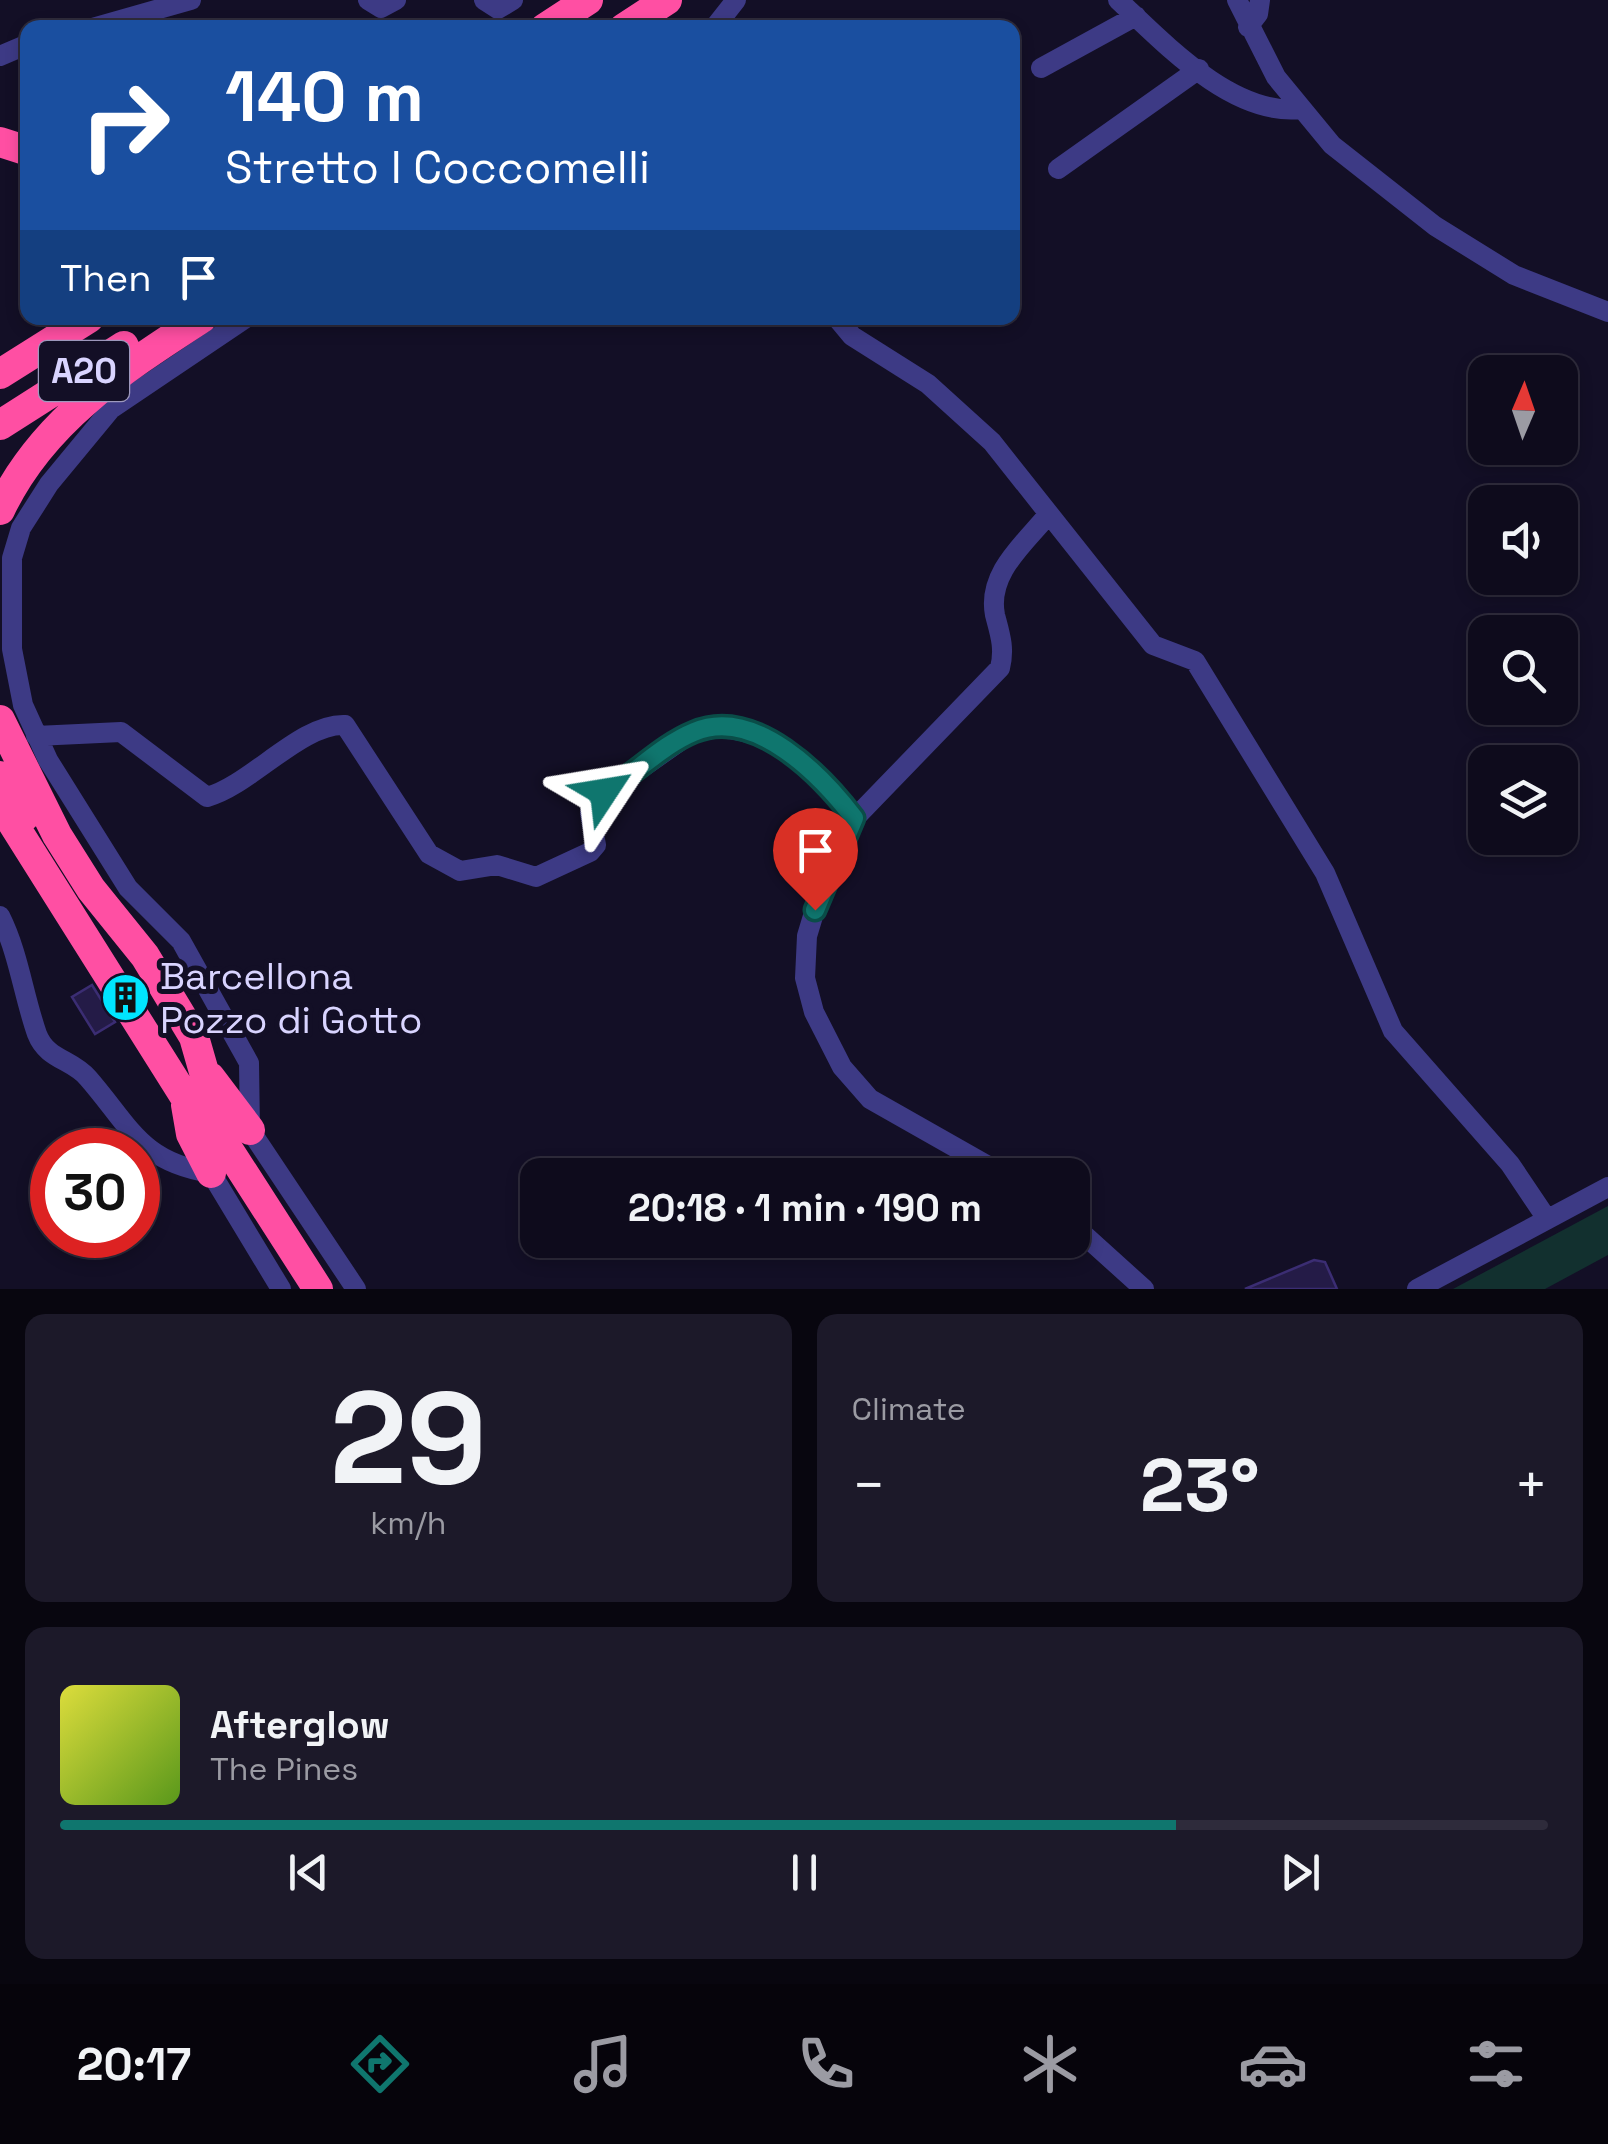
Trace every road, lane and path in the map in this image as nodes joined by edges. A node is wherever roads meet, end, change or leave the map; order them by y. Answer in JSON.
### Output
{"nodes":[{"id":1,"x":190,"y":0,"type":"edge"},
{"id":2,"x":368,"y":0,"type":"edge"},
{"id":3,"x":396,"y":0,"type":"edge"},
{"id":4,"x":484,"y":0,"type":"edge"},
{"id":5,"x":513,"y":0,"type":"edge"},
{"id":6,"x":588,"y":0,"type":"edge"},
{"id":7,"x":667,"y":0,"type":"edge"},
{"id":8,"x":736,"y":0,"type":"edge"},
{"id":9,"x":1118,"y":0,"type":"edge"},
{"id":10,"x":1237,"y":0,"type":"edge"},
{"id":11,"x":1260,"y":0,"type":"edge"},
{"id":12,"x":1136,"y":16,"type":"junction"},
{"id":13,"x":120,"y":20,"type":"edge"},
{"id":14,"x":557,"y":20,"type":"edge"},
{"id":15,"x":636,"y":20,"type":"edge"},
{"id":16,"x":720,"y":20,"type":"edge"},
{"id":17,"x":1248,"y":27,"type":"junction"},
{"id":18,"x":1042,"y":68,"type":"dead end"},
{"id":19,"x":1199,"y":69,"type":"junction"},
{"id":20,"x":1300,"y":108,"type":"junction"},
{"id":21,"x":1058,"y":169,"type":"dead end"},
{"id":22,"x":1608,"y":312,"type":"edge"},
{"id":23,"x":79,"y":325,"type":"edge"},
{"id":24,"x":157,"y":325,"type":"edge"},
{"id":25,"x":191,"y":325,"type":"edge"},
{"id":26,"x":236,"y":325,"type":"edge"},
{"id":27,"x":843,"y":325,"type":"edge"},
{"id":28,"x":0,"y":374,"type":"edge"},
{"id":29,"x":0,"y":425,"type":"edge"},
{"id":30,"x":0,"y":510,"type":"edge"},
{"id":31,"x":1047,"y":516,"type":"junction"},
{"id":32,"x":0,"y":720,"type":"edge"},
{"id":33,"x":36,"y":736,"type":"junction"},
{"id":34,"x":0,"y":776,"type":"edge"},
{"id":35,"x":0,"y":802,"type":"edge"},
{"id":36,"x":854,"y":818,"type":"junction"},
{"id":37,"x":0,"y":835,"type":"edge"},
{"id":38,"x":69,"y":902,"type":"junction"},
{"id":39,"x":0,"y":916,"type":"edge"},
{"id":40,"x":101,"y":936,"type":"junction"},
{"id":41,"x":156,"y":1069,"type":"junction"},
{"id":42,"x":204,"y":1069,"type":"junction"},
{"id":43,"x":185,"y":1097,"type":"junction"},
{"id":44,"x":190,"y":1134,"type":"junction"},
{"id":45,"x":230,"y":1151,"type":"junction"},
{"id":46,"x":974,"y":1158,"type":"edge"},
{"id":47,"x":1608,"y":1187,"type":"edge"},
{"id":48,"x":1547,"y":1219,"type":"junction"},
{"id":49,"x":1090,"y":1240,"type":"edge"},
{"id":50,"x":281,"y":1289,"type":"edge"},
{"id":51,"x":318,"y":1289,"type":"edge"},
{"id":52,"x":356,"y":1289,"type":"edge"},
{"id":53,"x":1144,"y":1289,"type":"edge"},
{"id":54,"x":1418,"y":1289,"type":"edge"}],
"edges":[{"from":1,"to":13,"type":"street"},
{"from":2,"to":3,"type":"street"},
{"from":4,"to":5,"type":"street"},
{"from":6,"to":14,"type":"highway"},
{"from":7,"to":15,"type":"highway"},
{"from":8,"to":16,"type":"street"},
{"from":9,"to":12,"type":"street"},
{"from":10,"to":17,"type":"street"},
{"from":11,"to":17,"type":"street"},
{"from":12,"to":18,"type":"street"},
{"from":12,"to":19,"type":"street"},
{"from":17,"to":20,"type":"street"},
{"from":19,"to":20,"type":"street"},
{"from":19,"to":21,"type":"street"},
{"from":20,"to":22,"type":"street"},
{"from":23,"to":28,"type":"highway","number":"A20"},
{"from":24,"to":29,"type":"highway","number":"A20"},
{"from":25,"to":30,"type":"highway"},
{"from":26,"to":33,"type":"street"},
{"from":27,"to":31,"type":"street"},
{"from":31,"to":36,"type":"street"},
{"from":31,"to":48,"type":"street"},
{"from":32,"to":38,"type":"highway"},
{"from":33,"to":36,"type":"street"},
{"from":33,"to":45,"type":"street"},
{"from":34,"to":40,"type":"highway"},
{"from":35,"to":38,"type":"highway"},
{"from":36,"to":46,"type":"street"},
{"from":37,"to":38,"type":"highway"},
{"from":38,"to":40,"type":"highway"},
{"from":38,"to":41,"type":"highway"},
{"from":38,"to":42,"type":"highway"},
{"from":38,"to":43,"type":"highway"},
{"from":39,"to":45,"type":"street"},
{"from":40,"to":42,"type":"highway"},
{"from":40,"to":43,"type":"highway"},
{"from":41,"to":43,"type":"highway"},
{"from":41,"to":44,"type":"highway"},
{"from":42,"to":45,"type":"highway"},
{"from":43,"to":44,"type":"highway"},
{"from":43,"to":45,"type":"highway"},
{"from":44,"to":45,"type":"highway"},
{"from":45,"to":50,"type":"street"},
{"from":45,"to":51,"type":"highway"},
{"from":45,"to":52,"type":"street"},
{"from":47,"to":48,"type":"street"},
{"from":48,"to":54,"type":"street"},
{"from":49,"to":53,"type":"street"}]}
